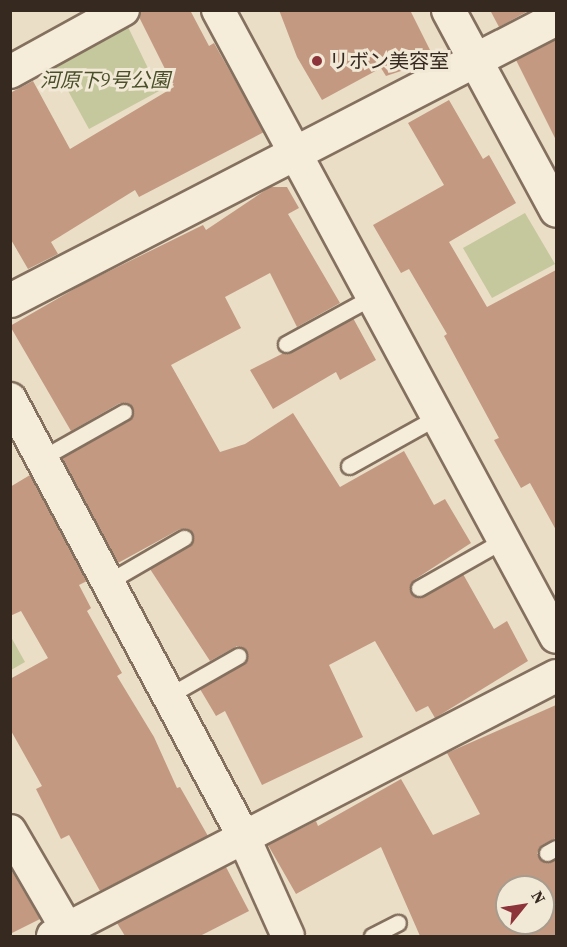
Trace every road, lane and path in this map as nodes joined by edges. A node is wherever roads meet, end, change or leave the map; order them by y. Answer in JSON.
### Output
{"nodes":[{"id":1,"x":123,"y":10,"type":"edge"},
{"id":2,"x":219,"y":10,"type":"edge"},
{"id":3,"x":448,"y":10,"type":"edge"},
{"id":4,"x":556,"y":18,"type":"edge"},
{"id":5,"x":476,"y":62,"type":"junction"},
{"id":6,"x":10,"y":72,"type":"edge"},
{"id":7,"x":293,"y":152,"type":"junction"},
{"id":8,"x":556,"y":210,"type":"edge"},
{"id":9,"x":372,"y":297,"type":"junction"},
{"id":10,"x":10,"y":300,"type":"edge"},
{"id":11,"x":286,"y":344,"type":"dead end"},
{"id":12,"x":10,"y":399,"type":"edge"},
{"id":13,"x":124,"y":412,"type":"dead end"},
{"id":14,"x":437,"y":417,"type":"junction"},
{"id":15,"x":42,"y":458,"type":"junction"},
{"id":16,"x":349,"y":466,"type":"dead end"},
{"id":17,"x":184,"y":538,"type":"dead end"},
{"id":18,"x":504,"y":540,"type":"junction"},
{"id":19,"x":108,"y":582,"type":"junction"},
{"id":20,"x":418,"y":588,"type":"dead end"},
{"id":21,"x":556,"y":637,"type":"edge"},
{"id":22,"x":238,"y":656,"type":"dead end"},
{"id":23,"x":556,"y":676,"type":"edge"},
{"id":24,"x":168,"y":696,"type":"junction"},
{"id":25,"x":10,"y":831,"type":"edge"},
{"id":26,"x":244,"y":838,"type":"junction"},
{"id":27,"x":398,"y":923,"type":"dead end"},
{"id":28,"x":63,"y":934,"type":"edge"},
{"id":29,"x":288,"y":936,"type":"edge"},
{"id":30,"x":372,"y":936,"type":"edge"}],
"edges":[{"from":1,"to":6,"type":"street"},
{"from":2,"to":7,"type":"street"},
{"from":3,"to":5,"type":"street"},
{"from":4,"to":5,"type":"street"},
{"from":5,"to":7,"type":"street"},
{"from":5,"to":8,"type":"street"},
{"from":7,"to":9,"type":"street"},
{"from":7,"to":10,"type":"street"},
{"from":9,"to":11,"type":"lane"},
{"from":9,"to":14,"type":"street"},
{"from":12,"to":15,"type":"street"},
{"from":13,"to":15,"type":"lane"},
{"from":14,"to":16,"type":"lane"},
{"from":14,"to":18,"type":"street"},
{"from":15,"to":19,"type":"street"},
{"from":17,"to":19,"type":"lane"},
{"from":18,"to":20,"type":"lane"},
{"from":18,"to":21,"type":"street"},
{"from":19,"to":24,"type":"street"},
{"from":22,"to":24,"type":"lane"},
{"from":23,"to":26,"type":"street"},
{"from":24,"to":26,"type":"street"},
{"from":25,"to":28,"type":"street"},
{"from":26,"to":28,"type":"street"},
{"from":26,"to":29,"type":"street"},
{"from":27,"to":30,"type":"lane"}]}
